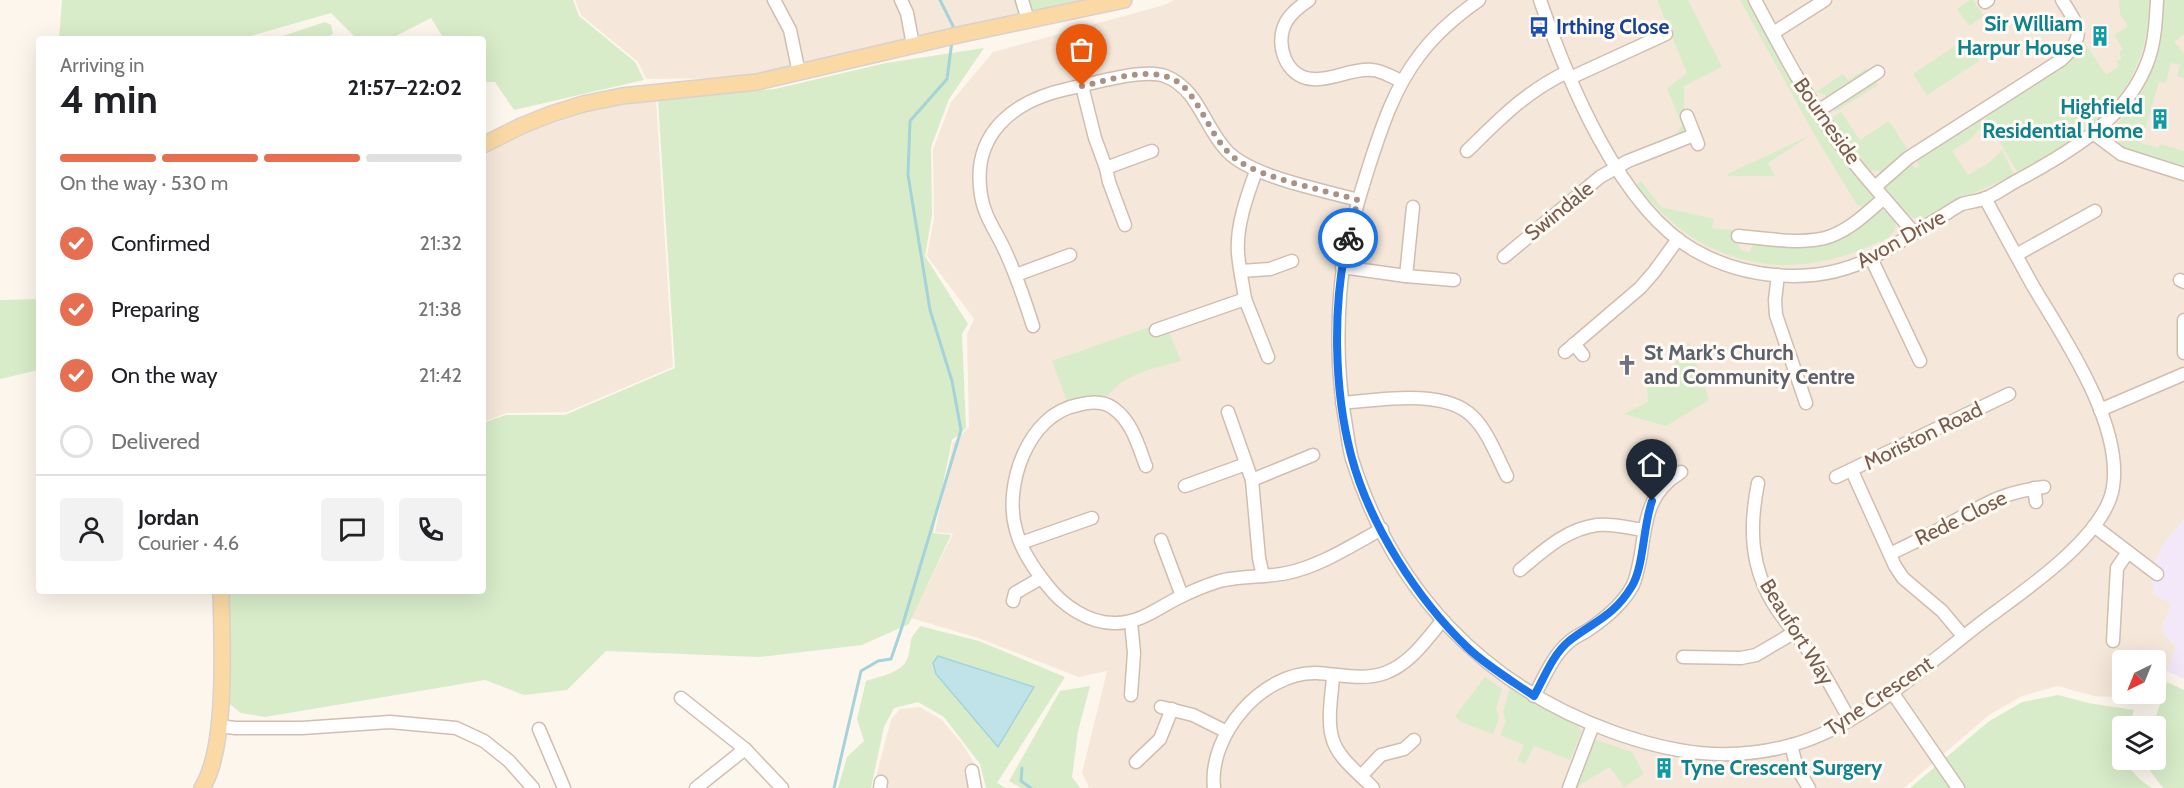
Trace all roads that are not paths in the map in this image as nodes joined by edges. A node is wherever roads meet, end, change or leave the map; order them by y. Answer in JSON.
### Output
{"nodes":[{"id":1,"x":774,"y":0,"type":"edge"},
{"id":2,"x":901,"y":0,"type":"edge"},
{"id":3,"x":1022,"y":0,"type":"edge"},
{"id":4,"x":1124,"y":0,"type":"edge"},
{"id":5,"x":1309,"y":0,"type":"edge"},
{"id":6,"x":1479,"y":0,"type":"edge"},
{"id":7,"x":1540,"y":0,"type":"edge"},
{"id":8,"x":1755,"y":0,"type":"edge"},
{"id":9,"x":1825,"y":0,"type":"edge"},
{"id":10,"x":2062,"y":0,"type":"edge"},
{"id":11,"x":2157,"y":0,"type":"edge"},
{"id":12,"x":1029,"y":20,"type":"junction"},
{"id":13,"x":1773,"y":33,"type":"junction"},
{"id":14,"x":1666,"y":34,"type":"dead end"},
{"id":15,"x":913,"y":45,"type":"junction"},
{"id":16,"x":1878,"y":72,"type":"dead end"},
{"id":17,"x":799,"y":73,"type":"junction"},
{"id":18,"x":1569,"y":75,"type":"junction"},
{"id":19,"x":1402,"y":81,"type":"junction"},
{"id":20,"x":1082,"y":86,"type":"junction"},
{"id":21,"x":1818,"y":111,"type":"junction"},
{"id":22,"x":1686,"y":116,"type":"dead end"},
{"id":23,"x":2093,"y":133,"type":"junction"},
{"id":24,"x":486,"y":144,"type":"edge"},
{"id":25,"x":1152,"y":151,"type":"dead end"},
{"id":26,"x":1467,"y":151,"type":"dead end"},
{"id":27,"x":1617,"y":167,"type":"junction"},
{"id":28,"x":1106,"y":168,"type":"junction"},
{"id":29,"x":1256,"y":171,"type":"junction"},
{"id":30,"x":2184,"y":174,"type":"edge"},
{"id":31,"x":1875,"y":187,"type":"junction"},
{"id":32,"x":1884,"y":198,"type":"junction"},
{"id":33,"x":1985,"y":198,"type":"junction"},
{"id":34,"x":1358,"y":200,"type":"junction"},
{"id":35,"x":1413,"y":207,"type":"dead end"},
{"id":36,"x":2095,"y":211,"type":"dead end"},
{"id":37,"x":1125,"y":225,"type":"dead end"},
{"id":38,"x":1914,"y":233,"type":"junction"},
{"id":39,"x":1738,"y":236,"type":"dead end"},
{"id":40,"x":1678,"y":239,"type":"junction"},
{"id":41,"x":1070,"y":255,"type":"dead end"},
{"id":42,"x":2016,"y":255,"type":"junction"},
{"id":43,"x":1504,"y":256,"type":"dead end"},
{"id":44,"x":1871,"y":258,"type":"junction"},
{"id":45,"x":1292,"y":261,"type":"dead end"},
{"id":46,"x":1342,"y":267,"type":"junction"},
{"id":47,"x":1241,"y":271,"type":"junction"},
{"id":48,"x":1016,"y":275,"type":"junction"},
{"id":49,"x":1778,"y":275,"type":"junction"},
{"id":50,"x":1406,"y":276,"type":"junction"},
{"id":51,"x":1454,"y":280,"type":"dead end"},
{"id":52,"x":1245,"y":299,"type":"junction"},
{"id":53,"x":2184,"y":320,"type":"edge"},
{"id":54,"x":1033,"y":326,"type":"dead end"},
{"id":55,"x":1156,"y":330,"type":"dead end"},
{"id":56,"x":2184,"y":353,"type":"edge"},
{"id":57,"x":1583,"y":355,"type":"dead end"},
{"id":58,"x":1268,"y":357,"type":"dead end"},
{"id":59,"x":1920,"y":361,"type":"dead end"},
{"id":60,"x":2184,"y":374,"type":"edge"},
{"id":61,"x":2009,"y":394,"type":"dead end"},
{"id":62,"x":1342,"y":403,"type":"junction"},
{"id":63,"x":1806,"y":403,"type":"dead end"},
{"id":64,"x":2100,"y":410,"type":"junction"},
{"id":65,"x":1228,"y":412,"type":"dead end"},
{"id":66,"x":1313,"y":455,"type":"dead end"},
{"id":67,"x":1246,"y":464,"type":"junction"},
{"id":68,"x":1146,"y":466,"type":"dead end"},
{"id":69,"x":1852,"y":471,"type":"junction"},
{"id":70,"x":1681,"y":472,"type":"dead end"},
{"id":71,"x":1507,"y":476,"type":"dead end"},
{"id":72,"x":1836,"y":477,"type":"dead end"},
{"id":73,"x":1252,"y":480,"type":"junction"},
{"id":74,"x":1758,"y":483,"type":"dead end"},
{"id":75,"x":1185,"y":486,"type":"dead end"},
{"id":76,"x":2036,"y":502,"type":"dead end"},
{"id":77,"x":1092,"y":518,"type":"dead end"},
{"id":78,"x":2094,"y":526,"type":"junction"},
{"id":79,"x":1382,"y":529,"type":"junction"},
{"id":80,"x":1644,"y":530,"type":"junction"},
{"id":81,"x":1161,"y":540,"type":"dead end"},
{"id":82,"x":1021,"y":543,"type":"junction"},
{"id":83,"x":2128,"y":552,"type":"junction"},
{"id":84,"x":1890,"y":554,"type":"junction"},
{"id":85,"x":1520,"y":570,"type":"dead end"},
{"id":86,"x":2157,"y":574,"type":"dead end"},
{"id":87,"x":1263,"y":576,"type":"junction"},
{"id":88,"x":1041,"y":578,"type":"junction"},
{"id":89,"x":1012,"y":593,"type":"dead end"},
{"id":90,"x":221,"y":594,"type":"edge"},
{"id":91,"x":1182,"y":596,"type":"junction"},
{"id":92,"x":1442,"y":621,"type":"junction"},
{"id":93,"x":1131,"y":622,"type":"junction"},
{"id":94,"x":1795,"y":632,"type":"junction"},
{"id":95,"x":1963,"y":636,"type":"junction"},
{"id":96,"x":2113,"y":641,"type":"dead end"},
{"id":97,"x":1683,"y":657,"type":"dead end"},
{"id":98,"x":1333,"y":676,"type":"junction"},
{"id":99,"x":1892,"y":692,"type":"junction"},
{"id":100,"x":1131,"y":695,"type":"dead end"},
{"id":101,"x":1534,"y":696,"type":"junction"},
{"id":102,"x":681,"y":698,"type":"dead end"},
{"id":103,"x":1850,"y":720,"type":"junction"},
{"id":104,"x":1593,"y":725,"type":"junction"},
{"id":105,"x":219,"y":726,"type":"junction"},
{"id":106,"x":539,"y":729,"type":"dead end"},
{"id":107,"x":1225,"y":731,"type":"junction"},
{"id":108,"x":1414,"y":740,"type":"dead end"},
{"id":109,"x":1791,"y":746,"type":"junction"},
{"id":110,"x":745,"y":749,"type":"junction"},
{"id":111,"x":1136,"y":762,"type":"dead end"},
{"id":112,"x":972,"y":771,"type":"dead end"},
{"id":113,"x":1361,"y":776,"type":"junction"},
{"id":114,"x":205,"y":786,"type":"edge"},
{"id":115,"x":532,"y":788,"type":"edge"},
{"id":116,"x":564,"y":788,"type":"edge"},
{"id":117,"x":696,"y":788,"type":"edge"},
{"id":118,"x":782,"y":788,"type":"edge"},
{"id":119,"x":975,"y":788,"type":"edge"},
{"id":120,"x":1214,"y":788,"type":"edge"},
{"id":121,"x":1373,"y":788,"type":"edge"},
{"id":122,"x":1569,"y":788,"type":"edge"},
{"id":123,"x":1809,"y":788,"type":"edge"},
{"id":124,"x":1958,"y":788,"type":"edge"}],
"edges":[{"from":1,"to":17,"type":"street"},
{"from":2,"to":15,"type":"street"},
{"from":3,"to":12,"type":"street"},
{"from":4,"to":12,"type":"main road"},
{"from":5,"to":19,"type":"street"},
{"from":6,"to":19,"type":"street","name":"Tyne Crescent"},
{"from":7,"to":18,"type":"street","name":"Avon Drive"},
{"from":8,"to":13,"type":"street","name":"Bourneside"},
{"from":9,"to":13,"type":"street"},
{"from":10,"to":31,"type":"street"},
{"from":11,"to":23,"type":"street","name":"Avon Drive"},
{"from":12,"to":15,"type":"main road"},
{"from":13,"to":21,"type":"street","name":"Bourneside"},
{"from":14,"to":18,"type":"street"},
{"from":15,"to":17,"type":"main road"},
{"from":16,"to":21,"type":"street"},
{"from":17,"to":24,"type":"main road"},
{"from":18,"to":26,"type":"street"},
{"from":18,"to":27,"type":"street","name":"Avon Drive"},
{"from":19,"to":34,"type":"street","name":"Tyne Crescent"},
{"from":20,"to":28,"type":"street"},
{"from":20,"to":29,"type":"street"},
{"from":20,"to":48,"type":"street"},
{"from":21,"to":31,"type":"street","name":"Bourneside"},
{"from":22,"to":27,"type":"street","name":"Swindale"},
{"from":23,"to":30,"type":"street"},
{"from":23,"to":33,"type":"street","name":"Avon Drive"},
{"from":25,"to":28,"type":"street"},
{"from":27,"to":40,"type":"street","name":"Avon Drive"},
{"from":27,"to":43,"type":"street","name":"Swindale"},
{"from":28,"to":37,"type":"street"},
{"from":29,"to":34,"type":"street"},
{"from":29,"to":47,"type":"street"},
{"from":31,"to":32,"type":"street","name":"Bourneside"},
{"from":32,"to":38,"type":"street","name":"Bourneside"},
{"from":32,"to":39,"type":"street","name":"Avon Drive"},
{"from":33,"to":38,"type":"street","name":"Avon Drive"},
{"from":33,"to":42,"type":"street","name":"Tyne Crescent"},
{"from":34,"to":46,"type":"street","name":"Tyne Crescent"},
{"from":35,"to":50,"type":"street"},
{"from":36,"to":42,"type":"street"},
{"from":38,"to":44,"type":"street","name":"Avon Drive"},
{"from":40,"to":49,"type":"street","name":"Avon Drive"},
{"from":40,"to":57,"type":"street"},
{"from":41,"to":48,"type":"street"},
{"from":42,"to":64,"type":"street","name":"Tyne Crescent"},
{"from":44,"to":49,"type":"street","name":"Avon Drive"},
{"from":44,"to":59,"type":"street"},
{"from":45,"to":47,"type":"street"},
{"from":46,"to":50,"type":"street"},
{"from":46,"to":62,"type":"street","name":"Tyne Crescent"},
{"from":47,"to":52,"type":"street"},
{"from":48,"to":54,"type":"street"},
{"from":49,"to":63,"type":"street"},
{"from":50,"to":51,"type":"street"},
{"from":52,"to":55,"type":"street"},
{"from":52,"to":58,"type":"street"},
{"from":53,"to":56,"type":"street"},
{"from":60,"to":64,"type":"street"},
{"from":61,"to":69,"type":"street","name":"Moriston Road"},
{"from":62,"to":71,"type":"street"},
{"from":62,"to":79,"type":"street","name":"Tyne Crescent"},
{"from":64,"to":78,"type":"street","name":"Tyne Crescent"},
{"from":65,"to":67,"type":"street"},
{"from":66,"to":73,"type":"street"},
{"from":67,"to":73,"type":"street"},
{"from":67,"to":75,"type":"street"},
{"from":68,"to":82,"type":"street"},
{"from":69,"to":72,"type":"street","name":"Moriston Road"},
{"from":69,"to":84,"type":"street","name":"Moriston Road"},
{"from":70,"to":80,"type":"street"},
{"from":73,"to":87,"type":"street"},
{"from":74,"to":94,"type":"street","name":"Beaufort Way"},
{"from":76,"to":84,"type":"street","name":"Rede Close"},
{"from":77,"to":82,"type":"street"},
{"from":78,"to":83,"type":"street"},
{"from":78,"to":95,"type":"street","name":"Tyne Crescent"},
{"from":79,"to":87,"type":"street"},
{"from":79,"to":92,"type":"street","name":"Tyne Crescent"},
{"from":80,"to":85,"type":"street"},
{"from":80,"to":101,"type":"street"},
{"from":81,"to":91,"type":"street"},
{"from":82,"to":88,"type":"street"},
{"from":83,"to":86,"type":"street"},
{"from":83,"to":96,"type":"street"},
{"from":84,"to":95,"type":"street","name":"Moriston Road"},
{"from":87,"to":91,"type":"street"},
{"from":88,"to":89,"type":"street"},
{"from":88,"to":93,"type":"street"},
{"from":90,"to":105,"type":"main road"},
{"from":91,"to":93,"type":"street"},
{"from":92,"to":98,"type":"street"},
{"from":92,"to":101,"type":"street","name":"Tyne Crescent"},
{"from":93,"to":100,"type":"street"},
{"from":94,"to":97,"type":"street"},
{"from":94,"to":103,"type":"street","name":"Beaufort Way"},
{"from":95,"to":99,"type":"street","name":"Tyne Crescent"},
{"from":98,"to":107,"type":"street"},
{"from":98,"to":113,"type":"street"},
{"from":99,"to":103,"type":"street","name":"Tyne Crescent"},
{"from":99,"to":124,"type":"street"},
{"from":101,"to":104,"type":"street","name":"Tyne Crescent"},
{"from":102,"to":110,"type":"street"},
{"from":103,"to":109,"type":"street","name":"Tyne Crescent"},
{"from":104,"to":109,"type":"street","name":"Tyne Crescent"},
{"from":104,"to":122,"type":"street"},
{"from":105,"to":114,"type":"main road"},
{"from":105,"to":115,"type":"street"},
{"from":106,"to":116,"type":"street"},
{"from":107,"to":111,"type":"street"},
{"from":107,"to":120,"type":"street"},
{"from":108,"to":113,"type":"street"},
{"from":109,"to":123,"type":"street"},
{"from":110,"to":117,"type":"street"},
{"from":110,"to":118,"type":"street"},
{"from":112,"to":119,"type":"street"},
{"from":113,"to":121,"type":"street"}]}
